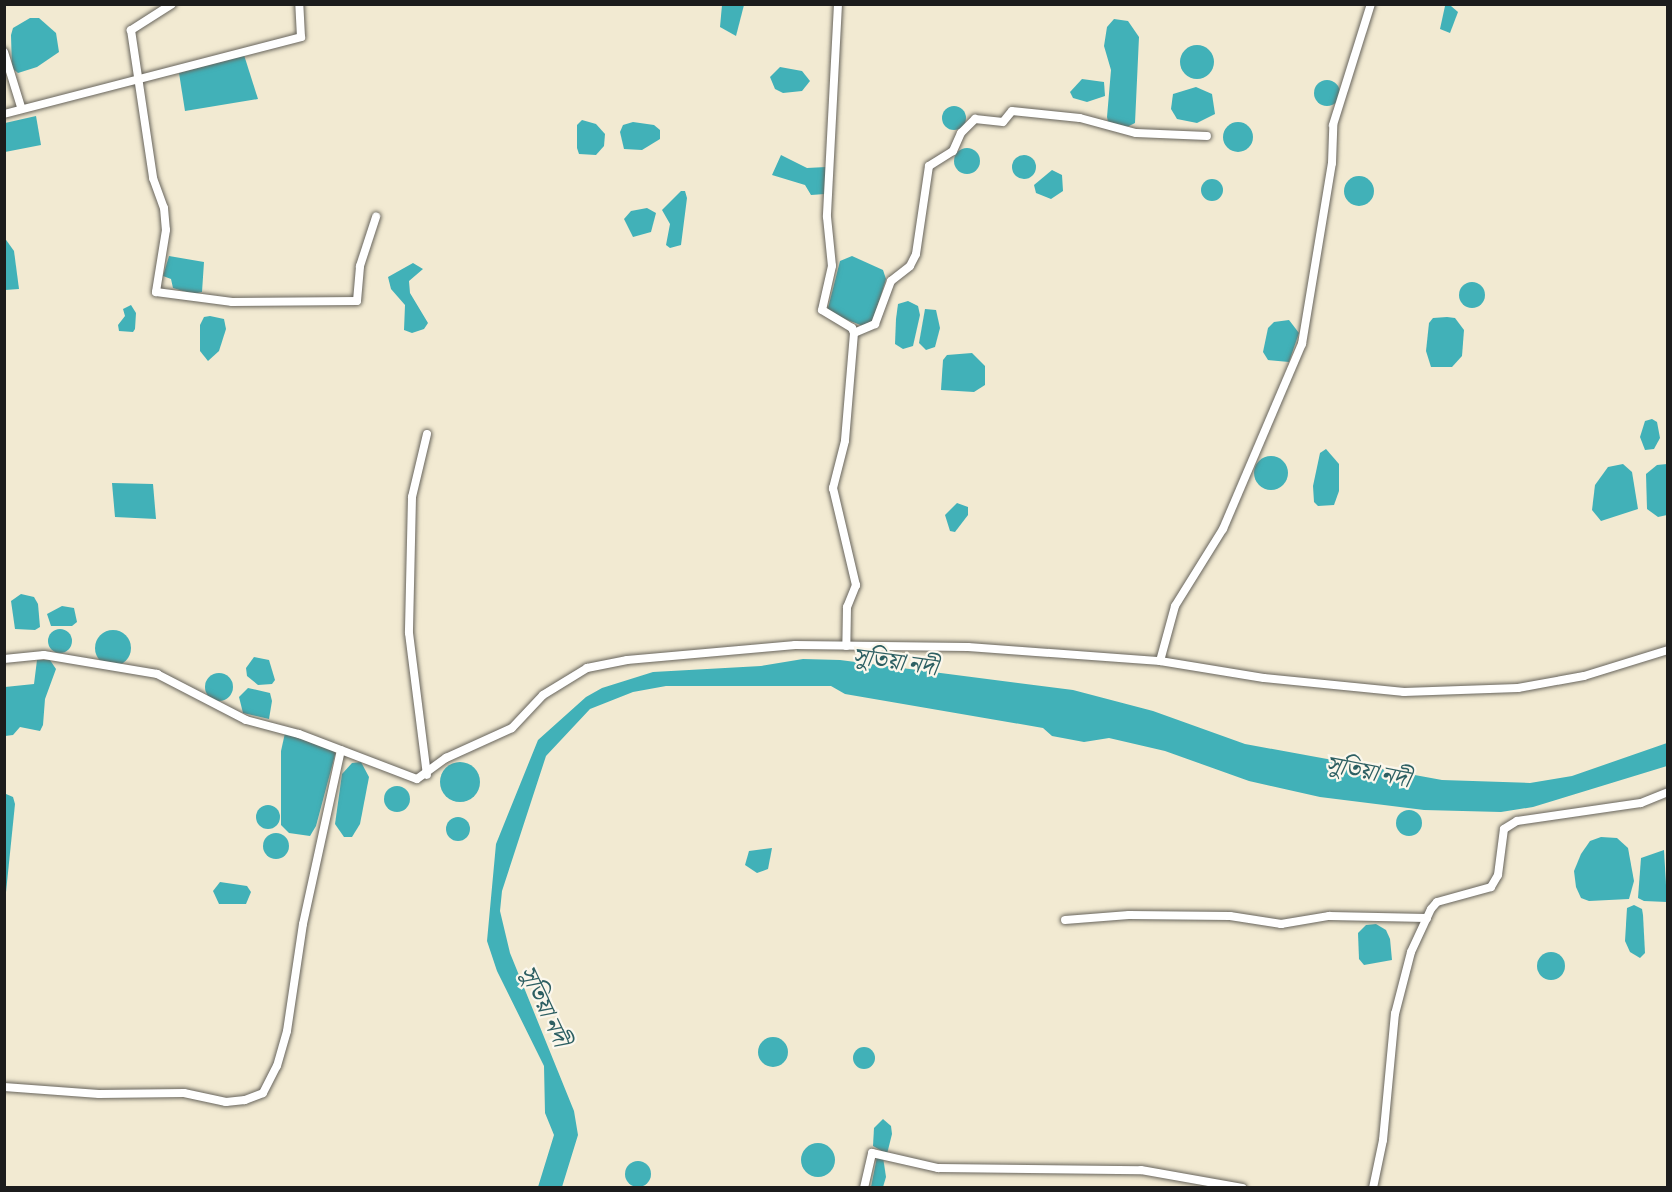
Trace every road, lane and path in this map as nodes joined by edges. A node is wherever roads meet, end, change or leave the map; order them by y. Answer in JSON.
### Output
{"nodes":[{"id":1,"x":172,"y":4,"type":"edge"},
{"id":2,"x":299,"y":4,"type":"edge"},
{"id":3,"x":838,"y":4,"type":"edge"},
{"id":4,"x":1371,"y":4,"type":"edge"},
{"id":5,"x":4,"y":52,"type":"edge"},
{"id":6,"x":139,"y":77,"type":"junction"},
{"id":7,"x":21,"y":107,"type":"junction"},
{"id":8,"x":4,"y":114,"type":"edge"},
{"id":9,"x":1207,"y":136,"type":"dead end"},
{"id":10,"x":376,"y":218,"type":"dead end"},
{"id":11,"x":854,"y":333,"type":"junction"},
{"id":12,"x":427,"y":434,"type":"dead end"},
{"id":13,"x":846,"y":646,"type":"junction"},
{"id":14,"x":1668,"y":650,"type":"edge"},
{"id":15,"x":4,"y":659,"type":"edge"},
{"id":16,"x":1160,"y":661,"type":"junction"},
{"id":17,"x":341,"y":750,"type":"junction"},
{"id":18,"x":427,"y":775,"type":"junction"},
{"id":19,"x":1668,"y":792,"type":"edge"},
{"id":20,"x":1427,"y":918,"type":"junction"},
{"id":21,"x":1065,"y":920,"type":"dead end"},
{"id":22,"x":4,"y":1087,"type":"edge"},
{"id":23,"x":864,"y":1188,"type":"edge"},
{"id":24,"x":1242,"y":1188,"type":"edge"},
{"id":25,"x":1373,"y":1188,"type":"edge"}],
"edges":[{"from":1,"to":6,"type":"street"},
{"from":2,"to":6,"type":"street"},
{"from":3,"to":11,"type":"street"},
{"from":4,"to":16,"type":"street"},
{"from":5,"to":7,"type":"street"},
{"from":6,"to":7,"type":"street"},
{"from":6,"to":10,"type":"street"},
{"from":7,"to":8,"type":"street"},
{"from":9,"to":11,"type":"street"},
{"from":11,"to":13,"type":"street"},
{"from":12,"to":18,"type":"street"},
{"from":13,"to":16,"type":"street"},
{"from":13,"to":18,"type":"street"},
{"from":14,"to":16,"type":"street"},
{"from":15,"to":17,"type":"street"},
{"from":17,"to":18,"type":"street"},
{"from":17,"to":22,"type":"street"},
{"from":19,"to":20,"type":"street"},
{"from":20,"to":21,"type":"street"},
{"from":20,"to":25,"type":"street"},
{"from":23,"to":24,"type":"street"}]}
